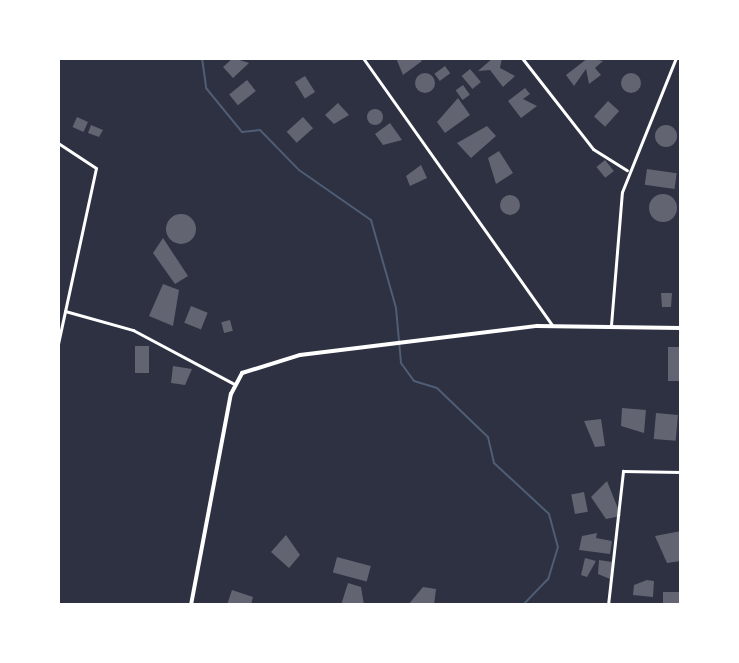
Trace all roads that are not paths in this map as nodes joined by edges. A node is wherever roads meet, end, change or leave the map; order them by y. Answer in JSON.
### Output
{"nodes":[{"id":1,"x":363,"y":58,"type":"edge"},
{"id":2,"x":522,"y":58,"type":"edge"},
{"id":3,"x":676,"y":58,"type":"edge"},
{"id":4,"x":58,"y":143,"type":"edge"},
{"id":5,"x":627,"y":170,"type":"junction"},
{"id":6,"x":58,"y":298,"type":"edge"},
{"id":7,"x":66,"y":302,"type":"junction"},
{"id":8,"x":65,"y":311,"type":"junction"},
{"id":9,"x":552,"y":325,"type":"junction"},
{"id":10,"x":611,"y":325,"type":"junction"},
{"id":11,"x":681,"y":328,"type":"edge"},
{"id":12,"x":58,"y":344,"type":"edge"},
{"id":13,"x":234,"y":384,"type":"junction"},
{"id":14,"x":681,"y":472,"type":"edge"},
{"id":15,"x":191,"y":605,"type":"edge"},
{"id":16,"x":608,"y":605,"type":"edge"}],
"edges":[{"from":1,"to":9,"type":"street"},
{"from":2,"to":5,"type":"street"},
{"from":3,"to":5,"type":"street"},
{"from":4,"to":7,"type":"street"},
{"from":5,"to":10,"type":"street"},
{"from":6,"to":7,"type":"street"},
{"from":7,"to":8,"type":"street"},
{"from":8,"to":12,"type":"street"},
{"from":8,"to":13,"type":"street"},
{"from":9,"to":10,"type":"street"},
{"from":9,"to":13,"type":"street"},
{"from":10,"to":11,"type":"street"},
{"from":13,"to":15,"type":"street"},
{"from":14,"to":16,"type":"street"}]}
